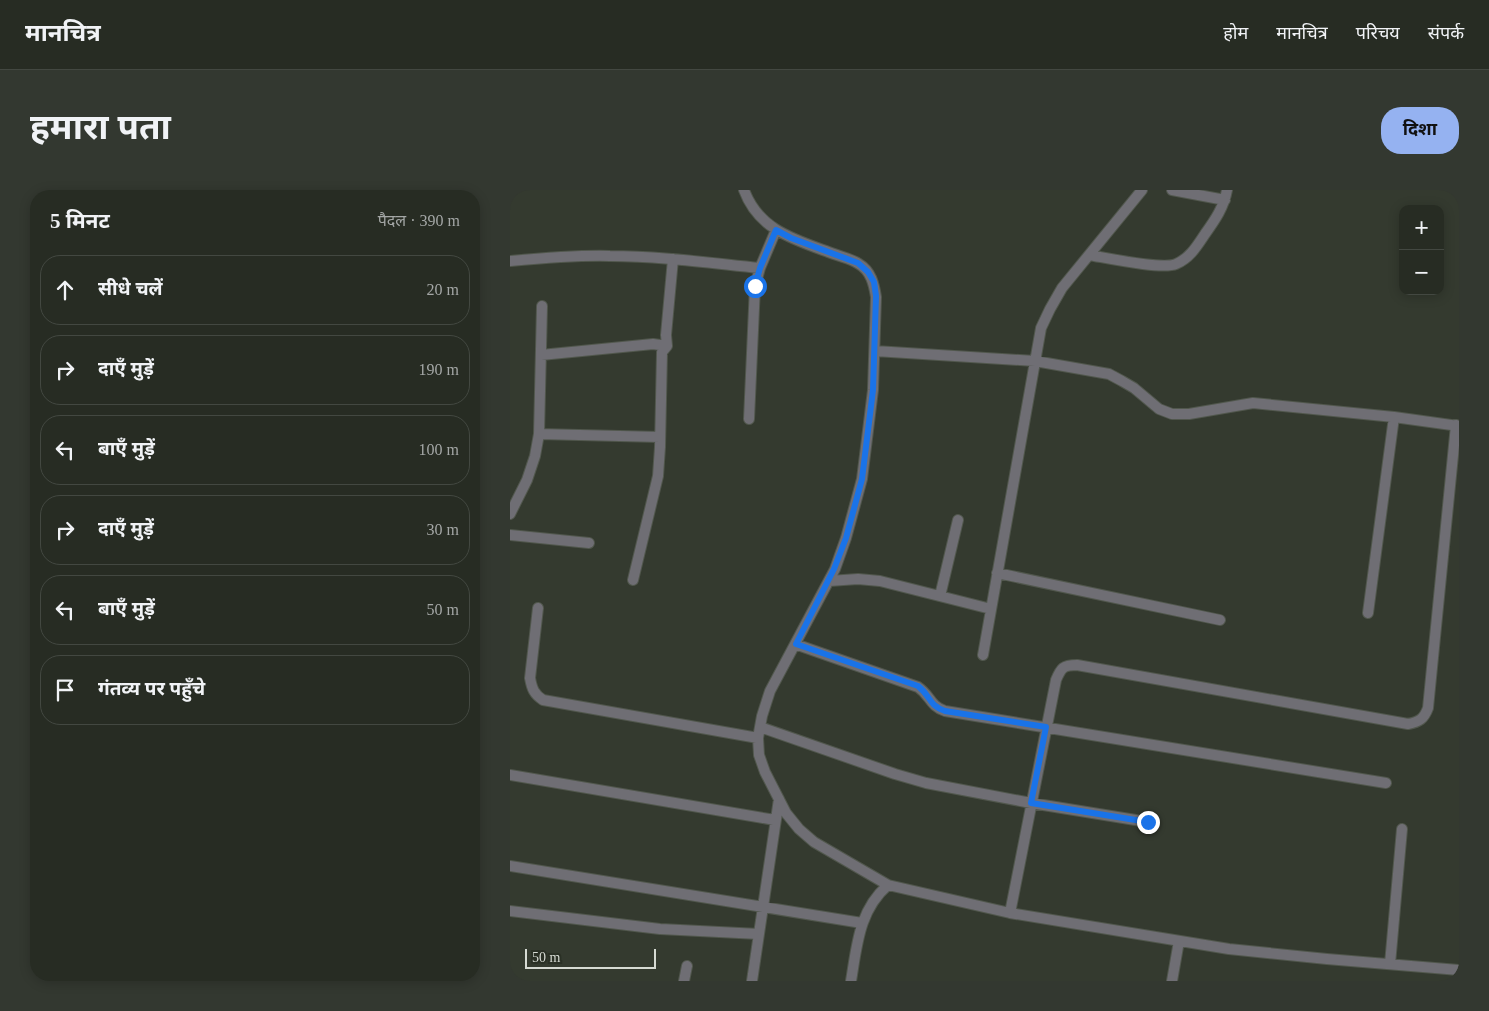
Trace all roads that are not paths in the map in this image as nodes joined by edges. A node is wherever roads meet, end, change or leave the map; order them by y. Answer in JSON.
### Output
{"nodes":[{"id":1,"x":742,"y":190,"type":"edge"},
{"id":2,"x":1142,"y":190,"type":"edge"},
{"id":3,"x":1172,"y":190,"type":"edge"},
{"id":4,"x":1226,"y":195,"type":"edge"},
{"id":5,"x":776,"y":230,"type":"junction"},
{"id":6,"x":1089,"y":255,"type":"junction"},
{"id":7,"x":673,"y":259,"type":"junction"},
{"id":8,"x":510,"y":261,"type":"edge"},
{"id":9,"x":760,"y":268,"type":"junction"},
{"id":10,"x":542,"y":306,"type":"dead end"},
{"id":11,"x":667,"y":346,"type":"junction"},
{"id":12,"x":875,"y":351,"type":"junction"},
{"id":13,"x":541,"y":355,"type":"junction"},
{"id":14,"x":1035,"y":361,"type":"junction"},
{"id":15,"x":1394,"y":417,"type":"junction"},
{"id":16,"x":749,"y":419,"type":"dead end"},
{"id":17,"x":1457,"y":426,"type":"edge"},
{"id":18,"x":539,"y":434,"type":"junction"},
{"id":19,"x":660,"y":437,"type":"junction"},
{"id":20,"x":510,"y":514,"type":"edge"},
{"id":21,"x":958,"y":520,"type":"dead end"},
{"id":22,"x":510,"y":535,"type":"edge"},
{"id":23,"x":588,"y":543,"type":"dead end"},
{"id":24,"x":997,"y":573,"type":"junction"},
{"id":25,"x":633,"y":580,"type":"dead end"},
{"id":26,"x":829,"y":581,"type":"junction"},
{"id":27,"x":940,"y":596,"type":"junction"},
{"id":28,"x":538,"y":608,"type":"dead end"},
{"id":29,"x":991,"y":608,"type":"junction"},
{"id":30,"x":1368,"y":613,"type":"dead end"},
{"id":31,"x":1220,"y":620,"type":"dead end"},
{"id":32,"x":796,"y":644,"type":"junction"},
{"id":33,"x":983,"y":655,"type":"dead end"},
{"id":34,"x":760,"y":726,"type":"junction"},
{"id":35,"x":1046,"y":727,"type":"junction"},
{"id":36,"x":758,"y":738,"type":"junction"},
{"id":37,"x":510,"y":775,"type":"edge"},
{"id":38,"x":1386,"y":784,"type":"dead end"},
{"id":39,"x":779,"y":799,"type":"junction"},
{"id":40,"x":1031,"y":803,"type":"junction"},
{"id":41,"x":775,"y":820,"type":"junction"},
{"id":42,"x":1148,"y":822,"type":"dead end"},
{"id":43,"x":1402,"y":829,"type":"dead end"},
{"id":44,"x":510,"y":866,"type":"edge"},
{"id":45,"x":888,"y":885,"type":"junction"},
{"id":46,"x":763,"y":907,"type":"junction"},
{"id":47,"x":510,"y":911,"type":"edge"},
{"id":48,"x":1010,"y":913,"type":"junction"},
{"id":49,"x":862,"y":923,"type":"junction"},
{"id":50,"x":759,"y":934,"type":"junction"},
{"id":51,"x":1179,"y":941,"type":"junction"},
{"id":52,"x":1390,"y":964,"type":"junction"},
{"id":53,"x":687,"y":966,"type":"dead end"},
{"id":54,"x":1459,"y":970,"type":"edge"},
{"id":55,"x":684,"y":981,"type":"edge"},
{"id":56,"x":752,"y":981,"type":"edge"},
{"id":57,"x":851,"y":981,"type":"edge"},
{"id":58,"x":1172,"y":981,"type":"edge"}],
"edges":[{"from":1,"to":5,"type":"street"},
{"from":2,"to":6,"type":"street"},
{"from":3,"to":4,"type":"street"},
{"from":4,"to":6,"type":"street"},
{"from":5,"to":9,"type":"street"},
{"from":5,"to":12,"type":"street"},
{"from":6,"to":14,"type":"street"},
{"from":7,"to":8,"type":"street"},
{"from":7,"to":9,"type":"street"},
{"from":7,"to":11,"type":"street"},
{"from":9,"to":16,"type":"street"},
{"from":10,"to":13,"type":"street"},
{"from":11,"to":13,"type":"street"},
{"from":11,"to":19,"type":"street"},
{"from":12,"to":14,"type":"street"},
{"from":12,"to":26,"type":"street"},
{"from":13,"to":18,"type":"street"},
{"from":14,"to":15,"type":"street"},
{"from":14,"to":24,"type":"street"},
{"from":15,"to":17,"type":"street"},
{"from":15,"to":30,"type":"street"},
{"from":17,"to":35,"type":"street"},
{"from":18,"to":19,"type":"street"},
{"from":18,"to":20,"type":"street"},
{"from":19,"to":25,"type":"street"},
{"from":21,"to":27,"type":"street"},
{"from":22,"to":23,"type":"street"},
{"from":24,"to":29,"type":"street"},
{"from":24,"to":31,"type":"street"},
{"from":26,"to":27,"type":"street"},
{"from":26,"to":32,"type":"street"},
{"from":27,"to":29,"type":"street"},
{"from":28,"to":36,"type":"street"},
{"from":29,"to":33,"type":"street"},
{"from":32,"to":34,"type":"street"},
{"from":32,"to":35,"type":"street"},
{"from":34,"to":36,"type":"street"},
{"from":34,"to":40,"type":"street"},
{"from":35,"to":38,"type":"street"},
{"from":35,"to":40,"type":"street"},
{"from":36,"to":39,"type":"street"},
{"from":37,"to":41,"type":"street"},
{"from":39,"to":41,"type":"street"},
{"from":39,"to":45,"type":"street"},
{"from":40,"to":42,"type":"street"},
{"from":40,"to":48,"type":"street"},
{"from":41,"to":46,"type":"street"},
{"from":43,"to":52,"type":"street"},
{"from":44,"to":46,"type":"street"},
{"from":45,"to":48,"type":"street"},
{"from":45,"to":49,"type":"street"},
{"from":46,"to":49,"type":"street"},
{"from":46,"to":50,"type":"street"},
{"from":47,"to":50,"type":"street"},
{"from":48,"to":51,"type":"street"},
{"from":49,"to":57,"type":"street"},
{"from":50,"to":56,"type":"street"},
{"from":51,"to":52,"type":"street"},
{"from":51,"to":58,"type":"street"},
{"from":52,"to":54,"type":"street"},
{"from":53,"to":55,"type":"street"}]}
